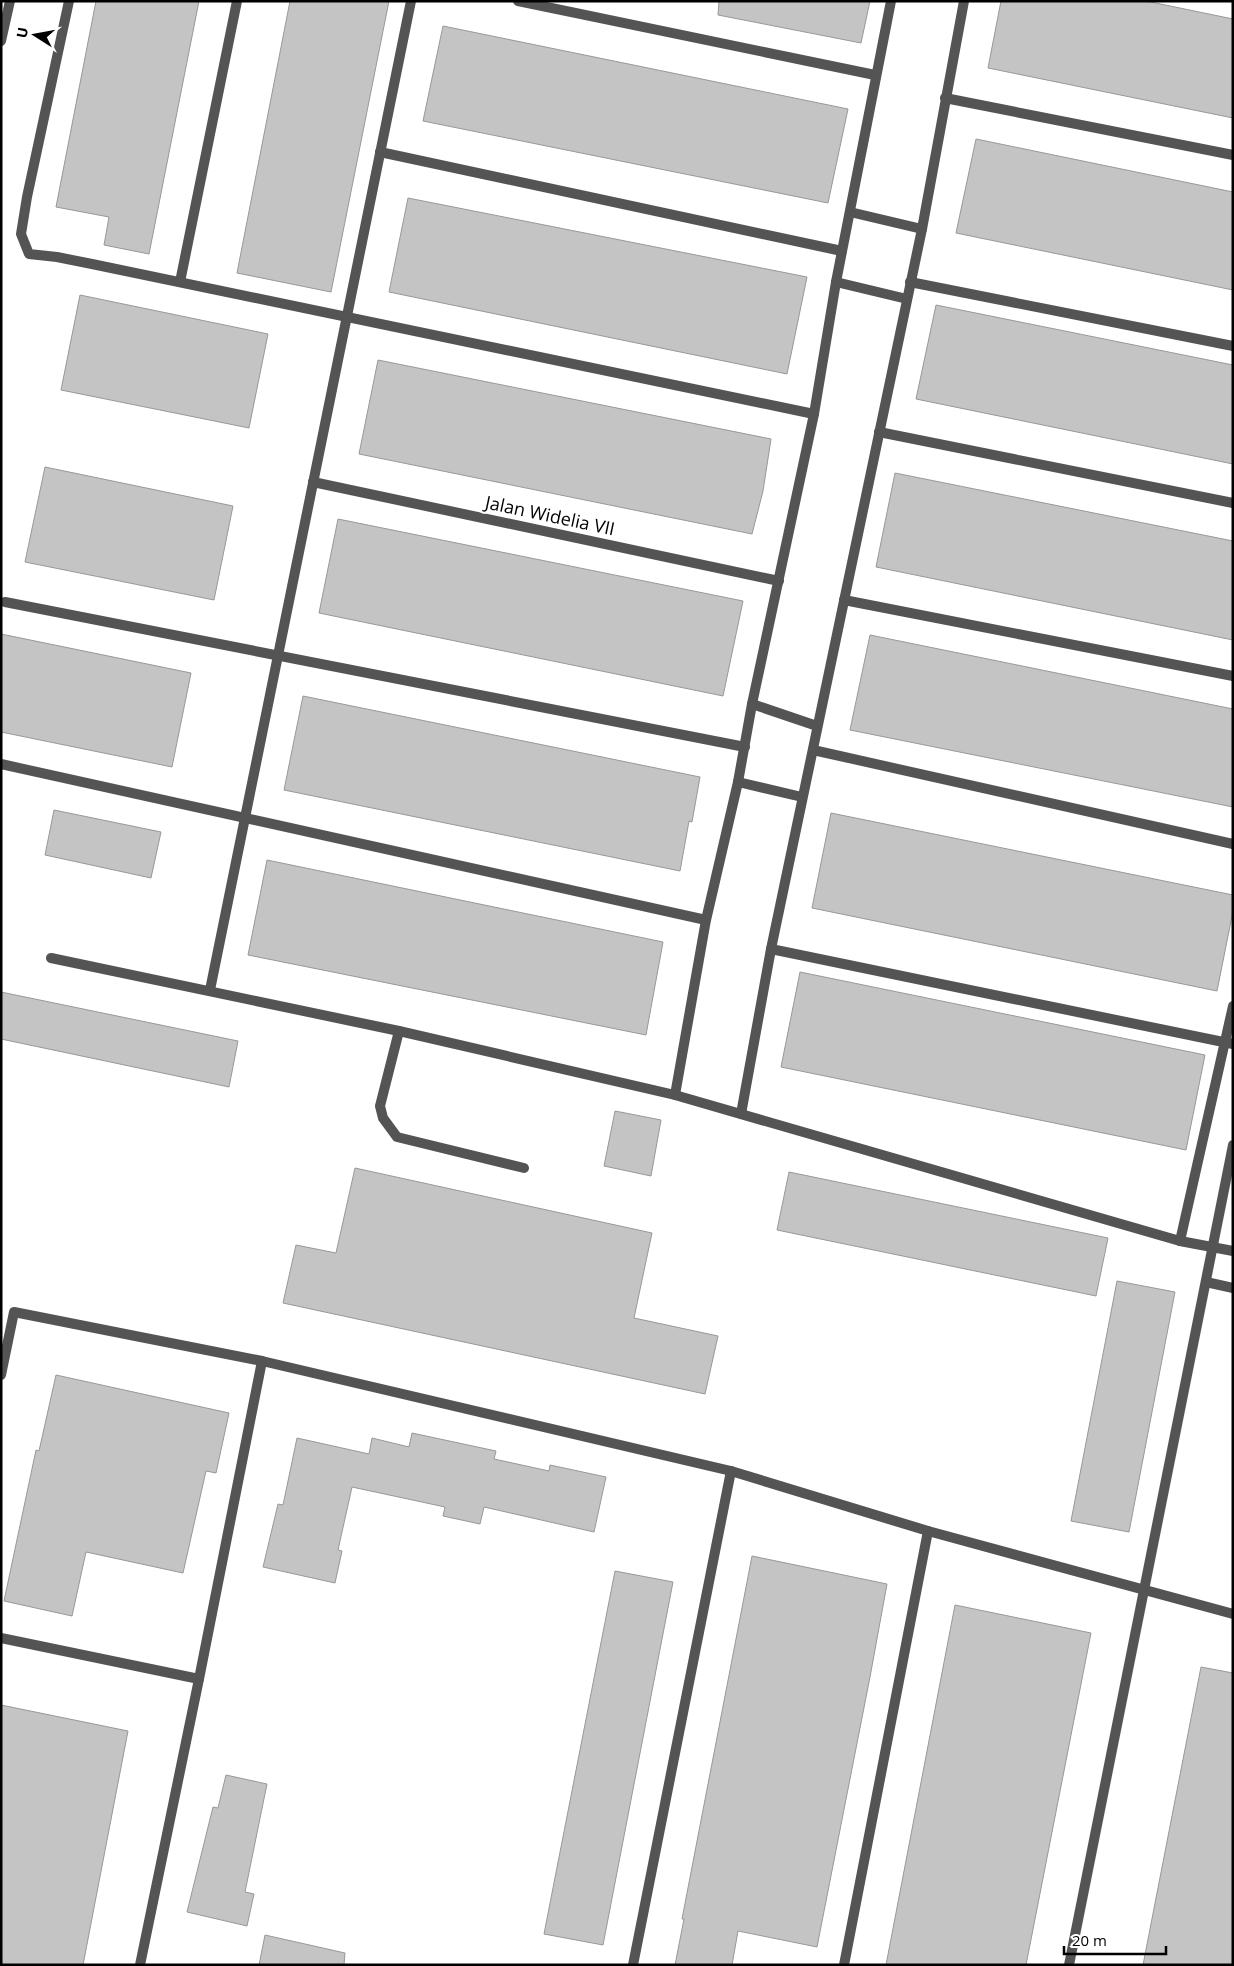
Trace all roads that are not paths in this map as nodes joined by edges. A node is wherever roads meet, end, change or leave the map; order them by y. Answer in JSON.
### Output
{"nodes":[{"id":1,"x":10,"y":1,"type":"edge"},
{"id":2,"x":69,"y":1,"type":"edge"},
{"id":3,"x":237,"y":1,"type":"edge"},
{"id":4,"x":411,"y":1,"type":"edge"},
{"id":5,"x":518,"y":1,"type":"edge"},
{"id":6,"x":891,"y":1,"type":"edge"},
{"id":7,"x":964,"y":1,"type":"edge"},
{"id":8,"x":1,"y":42,"type":"edge"},
{"id":9,"x":875,"y":75,"type":"junction"},
{"id":10,"x":945,"y":98,"type":"junction"},
{"id":11,"x":380,"y":152,"type":"junction"},
{"id":12,"x":1233,"y":155,"type":"edge"},
{"id":13,"x":850,"y":212,"type":"junction"},
{"id":14,"x":922,"y":229,"type":"junction"},
{"id":15,"x":842,"y":252,"type":"junction"},
{"id":16,"x":180,"y":282,"type":"junction"},
{"id":17,"x":836,"y":282,"type":"junction"},
{"id":18,"x":910,"y":282,"type":"junction"},
{"id":19,"x":907,"y":299,"type":"junction"},
{"id":20,"x":346,"y":317,"type":"junction"},
{"id":21,"x":1233,"y":346,"type":"edge"},
{"id":22,"x":814,"y":414,"type":"junction"},
{"id":23,"x":879,"y":432,"type":"junction"},
{"id":24,"x":313,"y":482,"type":"junction"},
{"id":25,"x":1233,"y":503,"type":"edge"},
{"id":26,"x":779,"y":581,"type":"junction"},
{"id":27,"x":844,"y":600,"type":"junction"},
{"id":28,"x":5,"y":602,"type":"dead end"},
{"id":29,"x":277,"y":656,"type":"junction"},
{"id":30,"x":1233,"y":676,"type":"edge"},
{"id":31,"x":752,"y":704,"type":"junction"},
{"id":32,"x":817,"y":726,"type":"junction"},
{"id":33,"x":745,"y":746,"type":"junction"},
{"id":34,"x":813,"y":750,"type":"junction"},
{"id":35,"x":1,"y":764,"type":"edge"},
{"id":36,"x":738,"y":782,"type":"junction"},
{"id":37,"x":802,"y":797,"type":"junction"},
{"id":38,"x":244,"y":819,"type":"junction"},
{"id":39,"x":1233,"y":844,"type":"edge"},
{"id":40,"x":706,"y":920,"type":"junction"},
{"id":41,"x":771,"y":949,"type":"junction"},
{"id":42,"x":51,"y":958,"type":"dead end"},
{"id":43,"x":210,"y":990,"type":"junction"},
{"id":44,"x":1233,"y":1006,"type":"edge"},
{"id":45,"x":399,"y":1031,"type":"junction"},
{"id":46,"x":1229,"y":1044,"type":"edge"},
{"id":47,"x":675,"y":1095,"type":"junction"},
{"id":48,"x":740,"y":1114,"type":"junction"},
{"id":49,"x":1233,"y":1145,"type":"edge"},
{"id":50,"x":524,"y":1168,"type":"dead end"},
{"id":51,"x":1180,"y":1240,"type":"junction"},
{"id":52,"x":1211,"y":1247,"type":"junction"},
{"id":53,"x":1233,"y":1251,"type":"edge"},
{"id":54,"x":1206,"y":1282,"type":"junction"},
{"id":55,"x":1233,"y":1288,"type":"edge"},
{"id":56,"x":262,"y":1361,"type":"junction"},
{"id":57,"x":1,"y":1375,"type":"edge"},
{"id":58,"x":731,"y":1471,"type":"junction"},
{"id":59,"x":928,"y":1531,"type":"junction"},
{"id":60,"x":1144,"y":1589,"type":"junction"},
{"id":61,"x":1233,"y":1614,"type":"edge"},
{"id":62,"x":1,"y":1638,"type":"edge"},
{"id":63,"x":199,"y":1679,"type":"junction"},
{"id":64,"x":140,"y":1965,"type":"edge"},
{"id":65,"x":633,"y":1965,"type":"edge"},
{"id":66,"x":844,"y":1965,"type":"edge"},
{"id":67,"x":1069,"y":1965,"type":"edge"}],
"edges":[{"from":1,"to":8,"type":"street"},
{"from":2,"to":16,"type":"street"},
{"from":3,"to":16,"type":"street"},
{"from":4,"to":11,"type":"street"},
{"from":5,"to":9,"type":"street"},
{"from":6,"to":9,"type":"street"},
{"from":7,"to":10,"type":"street"},
{"from":9,"to":13,"type":"street"},
{"from":10,"to":12,"type":"street"},
{"from":10,"to":14,"type":"street"},
{"from":11,"to":15,"type":"street"},
{"from":11,"to":20,"type":"street"},
{"from":13,"to":14,"type":"street"},
{"from":13,"to":15,"type":"street"},
{"from":14,"to":18,"type":"street"},
{"from":15,"to":17,"type":"street"},
{"from":16,"to":20,"type":"street"},
{"from":17,"to":19,"type":"street"},
{"from":17,"to":22,"type":"street"},
{"from":18,"to":19,"type":"street"},
{"from":18,"to":21,"type":"street"},
{"from":19,"to":23,"type":"street"},
{"from":20,"to":22,"type":"street"},
{"from":20,"to":24,"type":"street"},
{"from":22,"to":26,"type":"street"},
{"from":23,"to":25,"type":"street"},
{"from":23,"to":27,"type":"street"},
{"from":24,"to":26,"type":"street","name":"Jalan Widelia VII"},
{"from":24,"to":29,"type":"street"},
{"from":26,"to":31,"type":"street"},
{"from":27,"to":30,"type":"street"},
{"from":27,"to":32,"type":"street"},
{"from":28,"to":29,"type":"street"},
{"from":29,"to":33,"type":"street"},
{"from":29,"to":38,"type":"street"},
{"from":31,"to":32,"type":"street"},
{"from":31,"to":33,"type":"street"},
{"from":32,"to":34,"type":"street"},
{"from":33,"to":36,"type":"street"},
{"from":34,"to":37,"type":"street"},
{"from":34,"to":39,"type":"street"},
{"from":35,"to":38,"type":"street"},
{"from":36,"to":37,"type":"street"},
{"from":36,"to":40,"type":"street"},
{"from":37,"to":41,"type":"street"},
{"from":38,"to":40,"type":"street"},
{"from":38,"to":43,"type":"street"},
{"from":40,"to":47,"type":"street"},
{"from":41,"to":46,"type":"street"},
{"from":41,"to":48,"type":"street"},
{"from":42,"to":43,"type":"street"},
{"from":43,"to":45,"type":"street"},
{"from":44,"to":46,"type":"street"},
{"from":45,"to":47,"type":"street"},
{"from":45,"to":50,"type":"street"},
{"from":46,"to":51,"type":"street"},
{"from":47,"to":48,"type":"street"},
{"from":48,"to":51,"type":"street"},
{"from":49,"to":52,"type":"street"},
{"from":51,"to":52,"type":"street"},
{"from":52,"to":53,"type":"street"},
{"from":52,"to":54,"type":"street"},
{"from":54,"to":55,"type":"street"},
{"from":54,"to":60,"type":"street"},
{"from":56,"to":57,"type":"street"},
{"from":56,"to":58,"type":"street"},
{"from":56,"to":63,"type":"street"},
{"from":58,"to":59,"type":"street"},
{"from":58,"to":65,"type":"street"},
{"from":59,"to":60,"type":"street"},
{"from":59,"to":66,"type":"street"},
{"from":60,"to":61,"type":"street"},
{"from":60,"to":67,"type":"street"},
{"from":62,"to":63,"type":"street"},
{"from":63,"to":64,"type":"street"}]}
